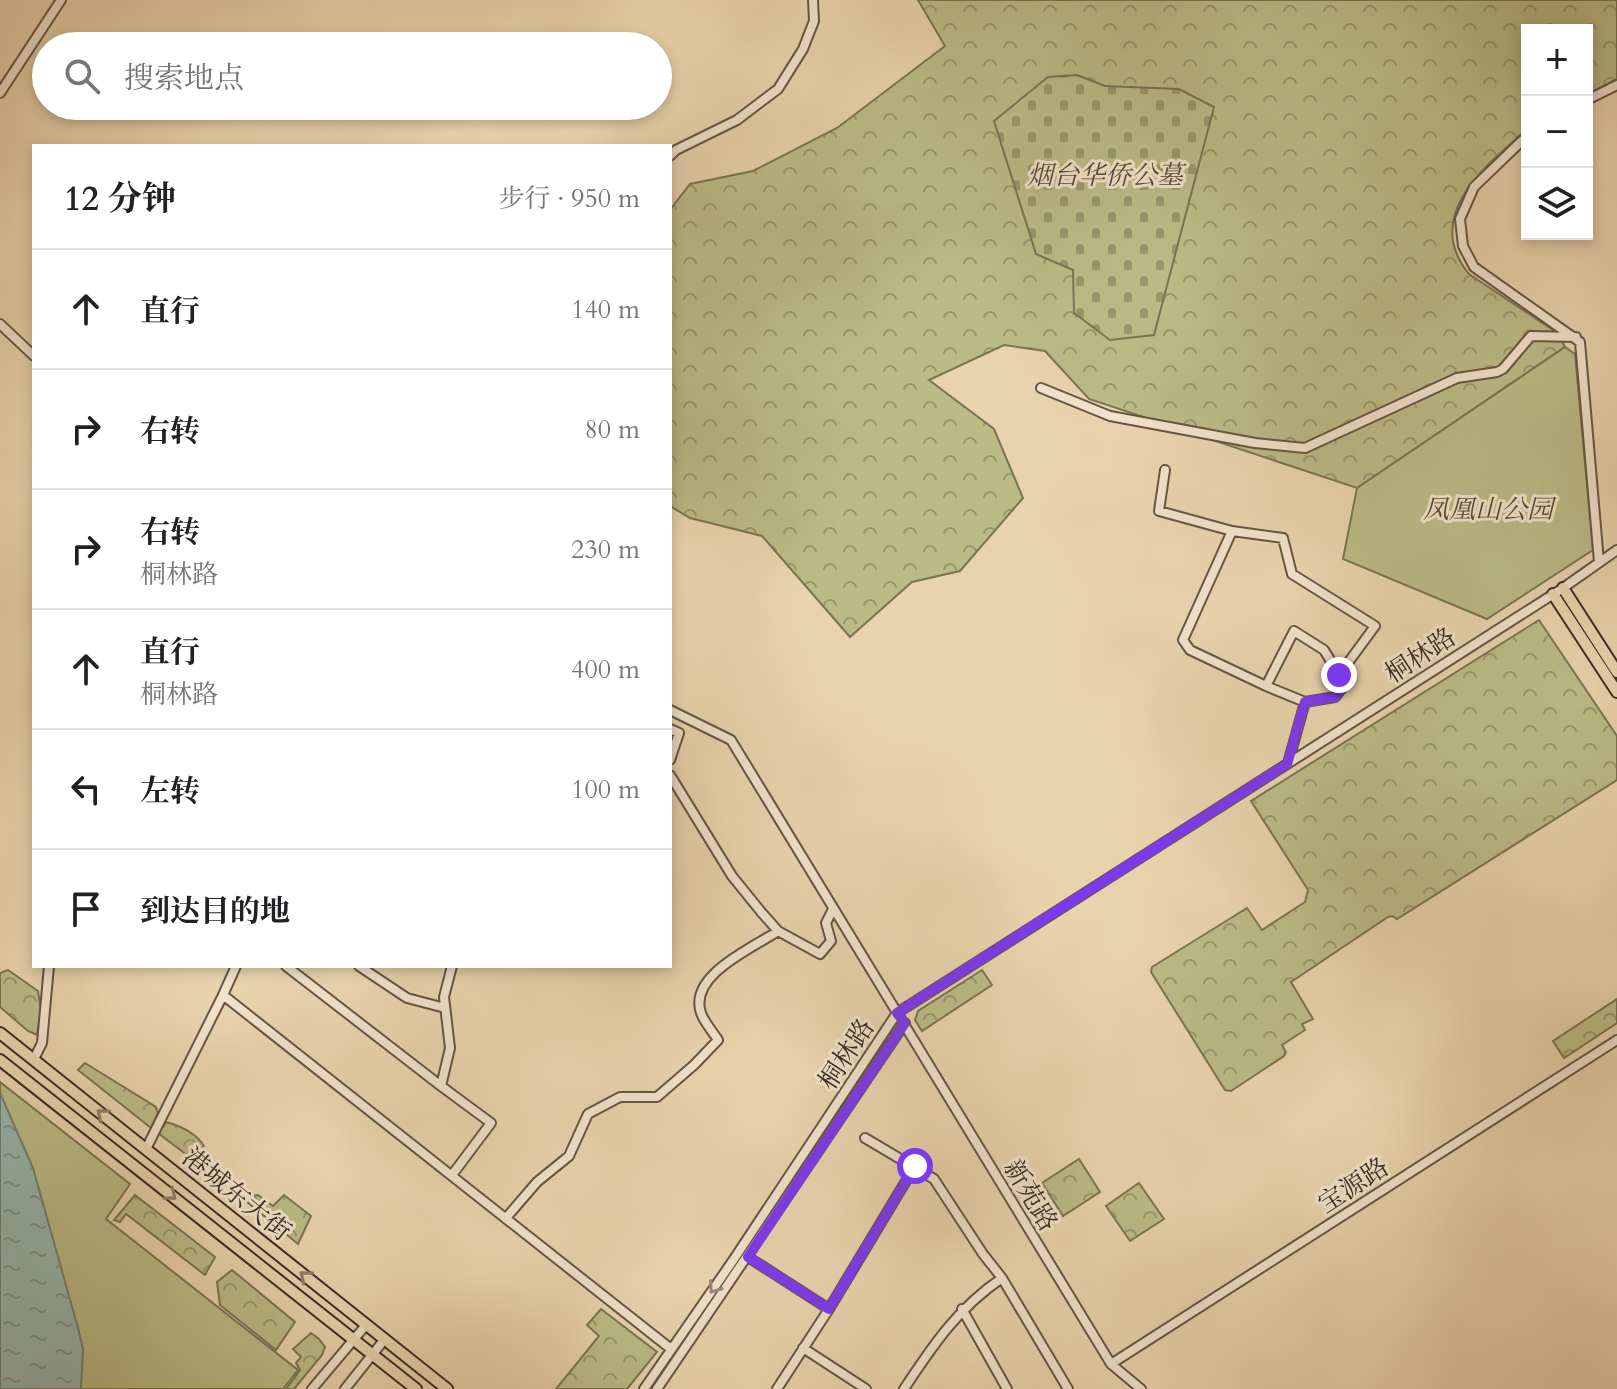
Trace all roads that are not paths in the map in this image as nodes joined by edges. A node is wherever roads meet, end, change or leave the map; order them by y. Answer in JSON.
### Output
{"nodes":[{"id":1,"x":61,"y":0,"type":"edge"},
{"id":2,"x":813,"y":0,"type":"edge"},
{"id":3,"x":40,"y":32,"type":"edge"},
{"id":4,"x":32,"y":44,"type":"edge"},
{"id":5,"x":1617,"y":85,"type":"edge"},
{"id":6,"x":0,"y":93,"type":"edge"},
{"id":7,"x":1593,"y":97,"type":"edge"},
{"id":8,"x":1521,"y":142,"type":"edge"},
{"id":9,"x":672,"y":154,"type":"edge"},
{"id":10,"x":0,"y":324,"type":"edge"},
{"id":11,"x":1576,"y":337,"type":"junction"},
{"id":12,"x":32,"y":354,"type":"edge"},
{"id":13,"x":1041,"y":388,"type":"dead end"},
{"id":14,"x":1165,"y":470,"type":"dead end"},
{"id":15,"x":1232,"y":531,"type":"junction"},
{"id":16,"x":1617,"y":550,"type":"edge"},
{"id":17,"x":1599,"y":562,"type":"junction"},
{"id":18,"x":1558,"y":591,"type":"junction"},
{"id":19,"x":1617,"y":672,"type":"edge"},
{"id":20,"x":1339,"y":675,"type":"junction"},
{"id":21,"x":1266,"y":686,"type":"junction"},
{"id":22,"x":1617,"y":692,"type":"edge"},
{"id":23,"x":1305,"y":702,"type":"junction"},
{"id":24,"x":672,"y":711,"type":"edge"},
{"id":25,"x":672,"y":730,"type":"edge"},
{"id":26,"x":672,"y":755,"type":"edge"},
{"id":27,"x":1287,"y":764,"type":"junction"},
{"id":28,"x":672,"y":779,"type":"edge"},
{"id":29,"x":833,"y":909,"type":"junction"},
{"id":30,"x":778,"y":931,"type":"junction"},
{"id":31,"x":49,"y":968,"type":"edge"},
{"id":32,"x":235,"y":968,"type":"edge"},
{"id":33,"x":289,"y":968,"type":"edge"},
{"id":34,"x":362,"y":968,"type":"edge"},
{"id":35,"x":451,"y":968,"type":"edge"},
{"id":36,"x":223,"y":995,"type":"junction"},
{"id":37,"x":445,"y":1008,"type":"junction"},
{"id":38,"x":897,"y":1013,"type":"junction"},
{"id":39,"x":905,"y":1023,"type":"junction"},
{"id":40,"x":0,"y":1033,"type":"edge"},
{"id":41,"x":1617,"y":1040,"type":"edge"},
{"id":42,"x":34,"y":1059,"type":"junction"},
{"id":43,"x":0,"y":1060,"type":"edge"},
{"id":44,"x":441,"y":1086,"type":"junction"},
{"id":45,"x":865,"y":1138,"type":"dead end"},
{"id":46,"x":146,"y":1149,"type":"junction"},
{"id":47,"x":915,"y":1166,"type":"junction"},
{"id":48,"x":452,"y":1175,"type":"junction"},
{"id":49,"x":506,"y":1218,"type":"junction"},
{"id":50,"x":748,"y":1257,"type":"junction"},
{"id":51,"x":1002,"y":1278,"type":"junction"},
{"id":52,"x":829,"y":1309,"type":"junction"},
{"id":53,"x":962,"y":1309,"type":"junction"},
{"id":54,"x":366,"y":1325,"type":"junction"},
{"id":55,"x":353,"y":1339,"type":"junction"},
{"id":56,"x":384,"y":1340,"type":"junction"},
{"id":57,"x":803,"y":1348,"type":"junction"},
{"id":58,"x":671,"y":1349,"type":"junction"},
{"id":59,"x":372,"y":1355,"type":"junction"},
{"id":60,"x":1111,"y":1364,"type":"junction"},
{"id":61,"x":312,"y":1389,"type":"edge"},
{"id":62,"x":345,"y":1389,"type":"edge"},
{"id":63,"x":416,"y":1389,"type":"edge"},
{"id":64,"x":447,"y":1389,"type":"edge"},
{"id":65,"x":644,"y":1389,"type":"edge"},
{"id":66,"x":657,"y":1389,"type":"edge"},
{"id":67,"x":777,"y":1389,"type":"edge"},
{"id":68,"x":866,"y":1389,"type":"edge"},
{"id":69,"x":904,"y":1389,"type":"edge"},
{"id":70,"x":1007,"y":1389,"type":"edge"},
{"id":71,"x":1068,"y":1389,"type":"edge"},
{"id":72,"x":1141,"y":1389,"type":"edge"}],
"edges":[{"from":1,"to":3,"type":"street"},
{"from":2,"to":9,"type":"street"},
{"from":4,"to":6,"type":"street"},
{"from":5,"to":7,"type":"street"},
{"from":8,"to":11,"type":"street"},
{"from":10,"to":12,"type":"street"},
{"from":11,"to":13,"type":"street"},
{"from":11,"to":17,"type":"street"},
{"from":14,"to":15,"type":"street"},
{"from":15,"to":20,"type":"street"},
{"from":15,"to":21,"type":"street"},
{"from":16,"to":17,"type":"street","name":"桐林路"},
{"from":17,"to":18,"type":"street","name":"桐林路"},
{"from":18,"to":19,"type":"main road"},
{"from":18,"to":22,"type":"main road"},
{"from":18,"to":27,"type":"street","name":"桐林路"},
{"from":20,"to":21,"type":"street"},
{"from":20,"to":23,"type":"street"},
{"from":21,"to":23,"type":"street"},
{"from":23,"to":27,"type":"street"},
{"from":24,"to":29,"type":"street","name":"新苑路"},
{"from":25,"to":26,"type":"street"},
{"from":27,"to":38,"type":"street","name":"桐林路"},
{"from":28,"to":30,"type":"street"},
{"from":29,"to":30,"type":"street"},
{"from":29,"to":38,"type":"street","name":"新苑路"},
{"from":30,"to":49,"type":"street"},
{"from":31,"to":42,"type":"street"},
{"from":32,"to":36,"type":"street"},
{"from":33,"to":44,"type":"street"},
{"from":34,"to":37,"type":"street"},
{"from":35,"to":37,"type":"street"},
{"from":36,"to":46,"type":"street"},
{"from":36,"to":48,"type":"street"},
{"from":37,"to":44,"type":"street"},
{"from":38,"to":39,"type":"street","name":"新苑路"},
{"from":38,"to":58,"type":"street","name":"桐林路","one_way":true},
{"from":39,"to":50,"type":"street","name":"桐林路"},
{"from":39,"to":60,"type":"street","name":"新苑路"},
{"from":40,"to":42,"type":"main road","name":"港城东大街"},
{"from":41,"to":60,"type":"street","name":"宝源路"},
{"from":46,"to":42,"type":"main road","name":"港城东大街","one_way":true},
{"from":43,"to":55,"type":"main road","name":"港城东大街","one_way":true},
{"from":44,"to":48,"type":"street"},
{"from":45,"to":47,"type":"street"},
{"from":54,"to":46,"type":"main road","name":"港城东大街","one_way":true},
{"from":47,"to":51,"type":"street"},
{"from":47,"to":52,"type":"street"},
{"from":48,"to":49,"type":"street"},
{"from":49,"to":58,"type":"street"},
{"from":50,"to":52,"type":"street"},
{"from":50,"to":66,"type":"street","name":"桐林路"},
{"from":51,"to":53,"type":"street"},
{"from":51,"to":71,"type":"street"},
{"from":52,"to":57,"type":"street"},
{"from":53,"to":69,"type":"street"},
{"from":53,"to":70,"type":"street"},
{"from":54,"to":55,"type":"street"},
{"from":54,"to":56,"type":"main road","name":"港城东大街"},
{"from":55,"to":59,"type":"main road","name":"港城东大街"},
{"from":55,"to":61,"type":"street"},
{"from":56,"to":59,"type":"street"},
{"from":56,"to":64,"type":"main road","name":"港城东大街"},
{"from":57,"to":67,"type":"street"},
{"from":57,"to":68,"type":"street"},
{"from":58,"to":65,"type":"street","name":"桐林路"},
{"from":59,"to":62,"type":"street"},
{"from":59,"to":63,"type":"main road","name":"港城东大街"},
{"from":60,"to":72,"type":"street","name":"新苑路"}]}
